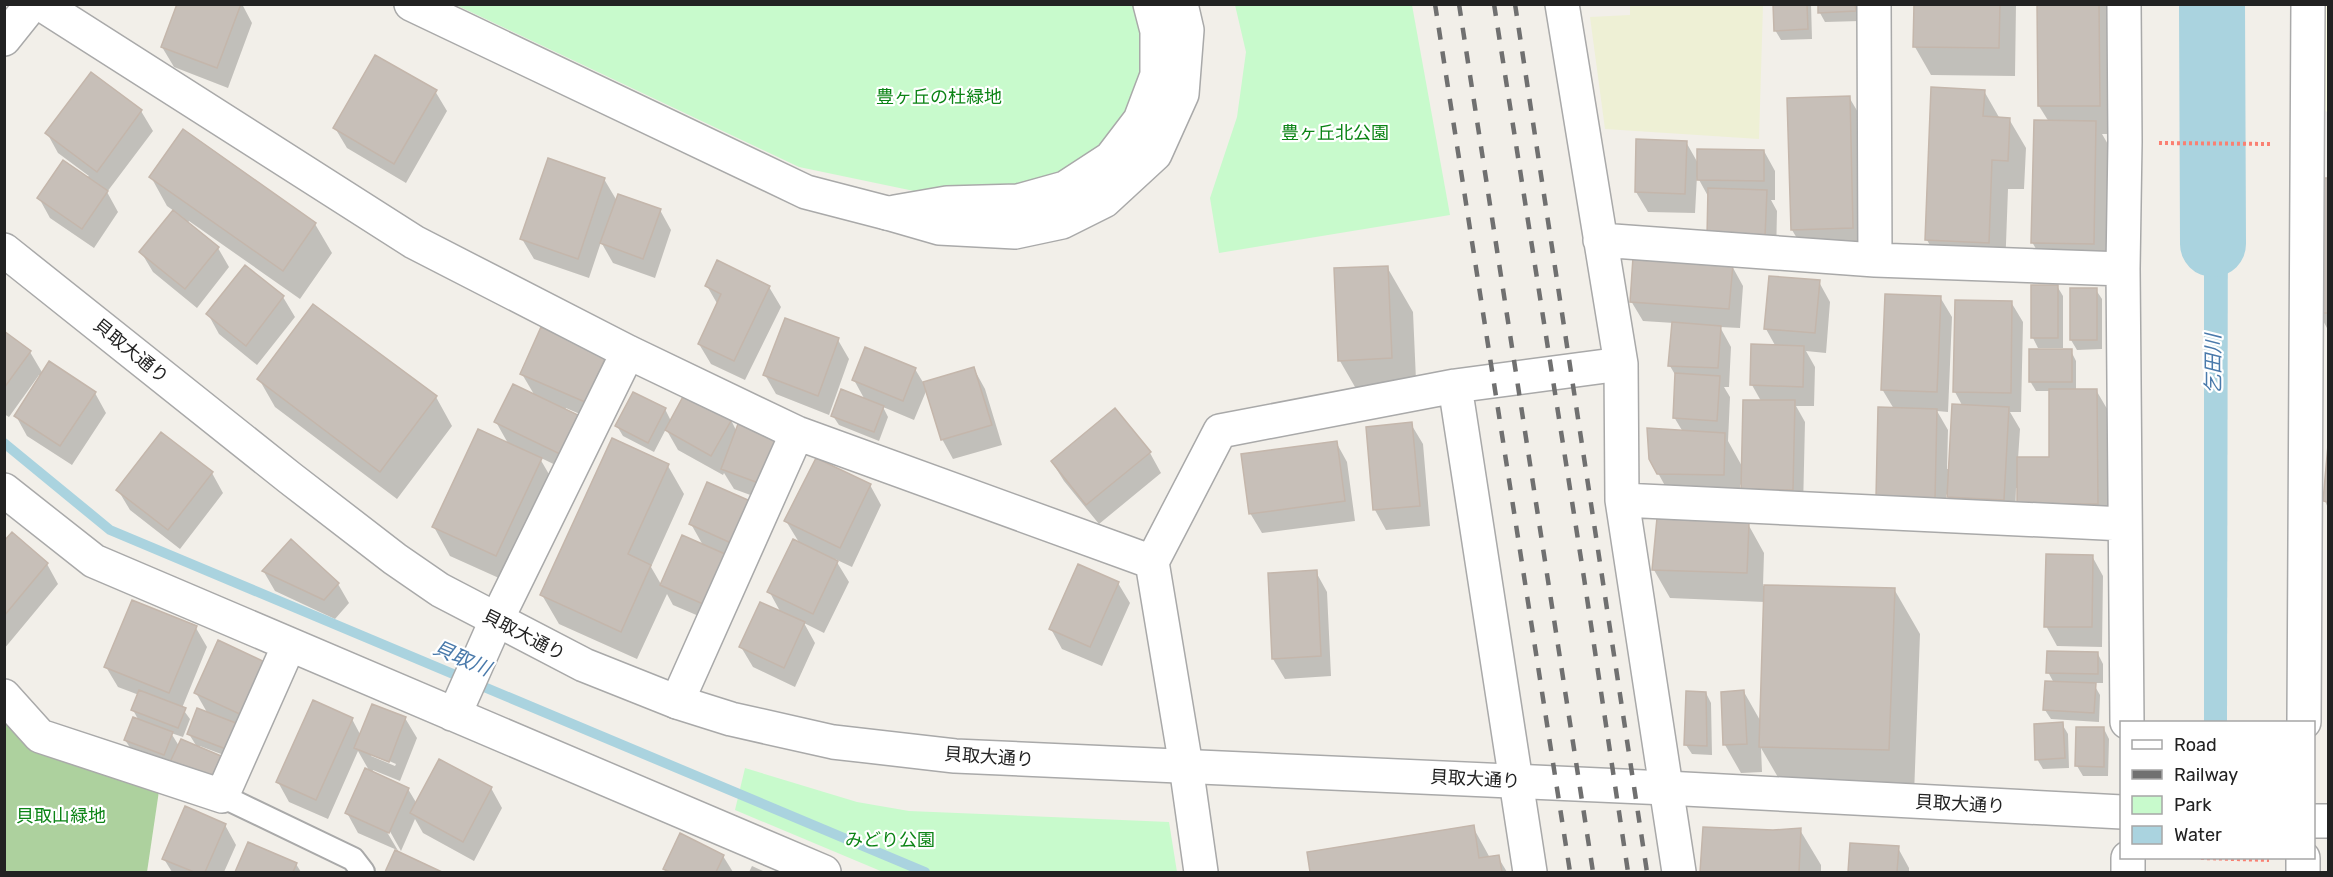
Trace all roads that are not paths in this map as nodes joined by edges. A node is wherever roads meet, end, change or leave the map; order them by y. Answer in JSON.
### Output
{"nodes":[{"id":1,"x":32,"y":4,"type":"edge"},
{"id":2,"x":41,"y":4,"type":"edge"},
{"id":3,"x":411,"y":4,"type":"edge"},
{"id":4,"x":1150,"y":4,"type":"edge"},
{"id":5,"x":1181,"y":4,"type":"edge"},
{"id":6,"x":1562,"y":4,"type":"edge"},
{"id":7,"x":1874,"y":4,"type":"edge"},
{"id":8,"x":2124,"y":4,"type":"edge"},
{"id":9,"x":2308,"y":4,"type":"edge"},
{"id":10,"x":4,"y":39,"type":"edge"},
{"id":11,"x":2318,"y":142,"type":"edge"},
{"id":12,"x":887,"y":213,"type":"junction"},
{"id":13,"x":1600,"y":240,"type":"junction"},
{"id":14,"x":4,"y":250,"type":"edge"},
{"id":15,"x":1875,"y":260,"type":"junction"},
{"id":16,"x":2123,"y":269,"type":"junction"},
{"id":17,"x":628,"y":352,"type":"junction"},
{"id":18,"x":1621,"y":364,"type":"junction"},
{"id":19,"x":1455,"y":386,"type":"junction"},
{"id":20,"x":797,"y":433,"type":"junction"},
{"id":21,"x":4,"y":490,"type":"edge"},
{"id":22,"x":1622,"y":500,"type":"junction"},
{"id":23,"x":2124,"y":524,"type":"junction"},
{"id":24,"x":1152,"y":562,"type":"junction"},
{"id":25,"x":496,"y":621,"type":"junction"},
{"id":26,"x":289,"y":645,"type":"junction"},
{"id":27,"x":4,"y":696,"type":"edge"},
{"id":28,"x":677,"y":702,"type":"junction"},
{"id":29,"x":456,"y":708,"type":"junction"},
{"id":30,"x":2127,"y":721,"type":"edge"},
{"id":31,"x":2304,"y":721,"type":"edge"},
{"id":32,"x":1186,"y":766,"type":"junction"},
{"id":33,"x":1516,"y":781,"type":"junction"},
{"id":34,"x":1666,"y":788,"type":"junction"},
{"id":35,"x":222,"y":796,"type":"junction"},
{"id":36,"x":2120,"y":812,"type":"edge"},
{"id":37,"x":363,"y":873,"type":"edge"},
{"id":38,"x":824,"y":873,"type":"edge"},
{"id":39,"x":1201,"y":873,"type":"edge"},
{"id":40,"x":1530,"y":873,"type":"edge"},
{"id":41,"x":1679,"y":873,"type":"edge"}],
"edges":[{"from":1,"to":10,"type":"street"},
{"from":2,"to":17,"type":"street"},
{"from":3,"to":12,"type":"street"},
{"from":4,"to":12,"type":"street"},
{"from":5,"to":12,"type":"street"},
{"from":6,"to":13,"type":"street"},
{"from":7,"to":15,"type":"street"},
{"from":8,"to":16,"type":"street"},
{"from":9,"to":11,"type":"street"},
{"from":11,"to":31,"type":"street"},
{"from":13,"to":15,"type":"street"},
{"from":13,"to":18,"type":"street"},
{"from":14,"to":25,"type":"street","name":"貝取大通り"},
{"from":15,"to":16,"type":"street"},
{"from":16,"to":23,"type":"street"},
{"from":17,"to":20,"type":"street"},
{"from":17,"to":25,"type":"street"},
{"from":18,"to":19,"type":"street"},
{"from":18,"to":22,"type":"street"},
{"from":19,"to":24,"type":"street"},
{"from":19,"to":33,"type":"street"},
{"from":20,"to":24,"type":"street"},
{"from":20,"to":28,"type":"street"},
{"from":21,"to":26,"type":"street"},
{"from":22,"to":23,"type":"street"},
{"from":22,"to":34,"type":"street"},
{"from":23,"to":30,"type":"street"},
{"from":24,"to":32,"type":"street"},
{"from":25,"to":28,"type":"street","name":"貝取大通り"},
{"from":25,"to":29,"type":"street"},
{"from":26,"to":29,"type":"street"},
{"from":26,"to":35,"type":"street"},
{"from":27,"to":35,"type":"street"},
{"from":28,"to":32,"type":"street","name":"貝取大通り"},
{"from":29,"to":38,"type":"street"},
{"from":32,"to":33,"type":"street","name":"貝取大通り"},
{"from":32,"to":39,"type":"street"},
{"from":33,"to":34,"type":"street","name":"貝取大通り"},
{"from":33,"to":40,"type":"street"},
{"from":34,"to":36,"type":"street","name":"貝取大通り"},
{"from":34,"to":41,"type":"street"},
{"from":35,"to":37,"type":"lane"}]}
